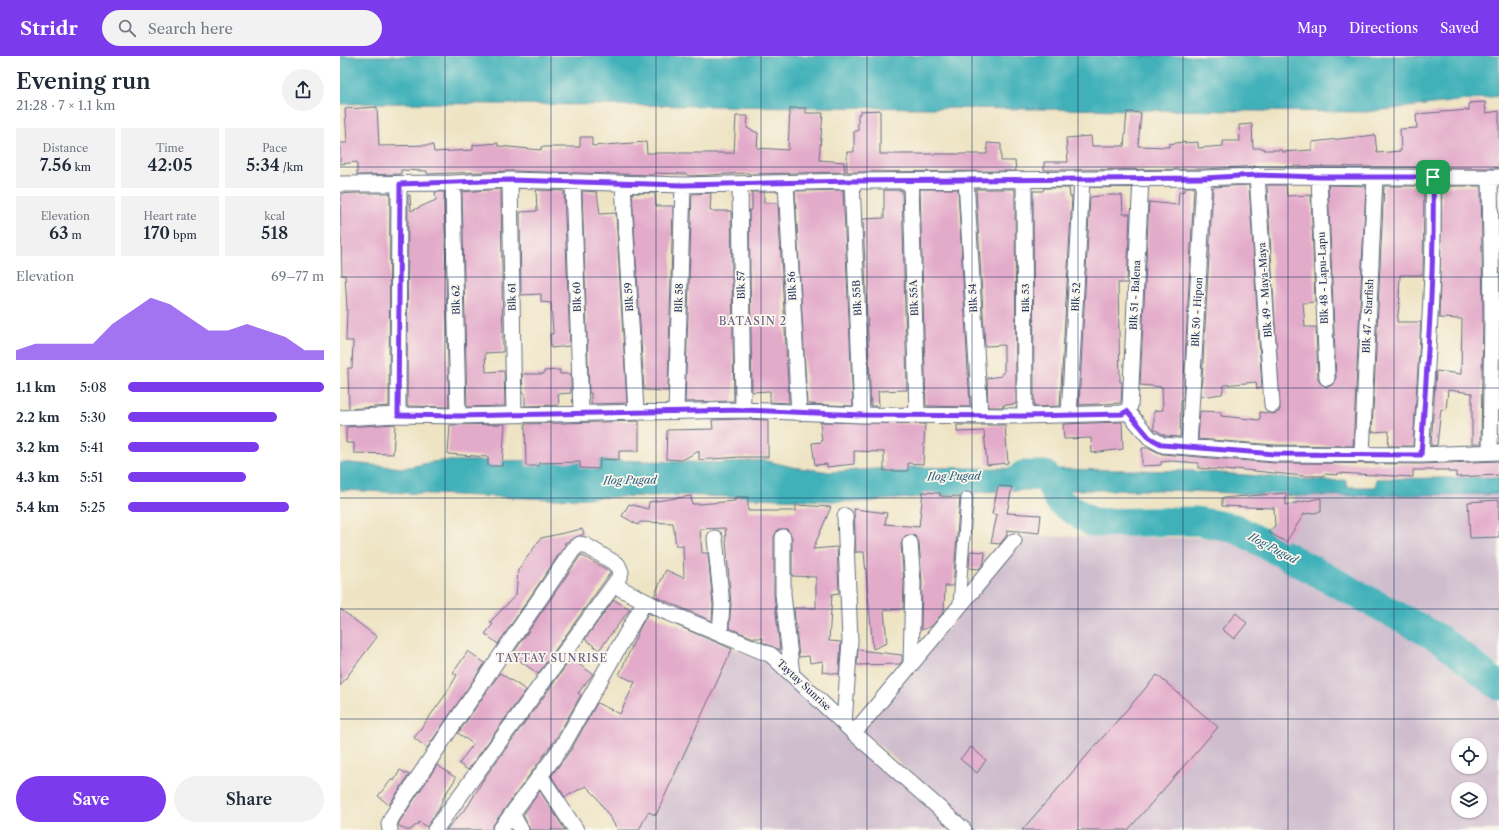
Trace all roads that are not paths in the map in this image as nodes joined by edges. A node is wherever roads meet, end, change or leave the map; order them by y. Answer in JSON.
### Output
{"nodes":[{"id":1,"x":1257,"y":175,"type":"junction"},
{"id":2,"x":1319,"y":177,"type":"junction"},
{"id":3,"x":1375,"y":177,"type":"junction"},
{"id":4,"x":1433,"y":177,"type":"junction"},
{"id":5,"x":1494,"y":177,"type":"edge"},
{"id":6,"x":1141,"y":178,"type":"junction"},
{"id":7,"x":1204,"y":178,"type":"junction"},
{"id":8,"x":1082,"y":179,"type":"junction"},
{"id":9,"x":510,"y":180,"type":"junction"},
{"id":10,"x":966,"y":180,"type":"junction"},
{"id":11,"x":1024,"y":180,"type":"junction"},
{"id":12,"x":852,"y":181,"type":"junction"},
{"id":13,"x":911,"y":181,"type":"junction"},
{"id":14,"x":574,"y":182,"type":"junction"},
{"id":15,"x":453,"y":183,"type":"junction"},
{"id":16,"x":786,"y":183,"type":"junction"},
{"id":17,"x":340,"y":184,"type":"edge"},
{"id":18,"x":400,"y":184,"type":"junction"},
{"id":19,"x":623,"y":184,"type":"junction"},
{"id":20,"x":740,"y":184,"type":"junction"},
{"id":21,"x":683,"y":185,"type":"junction"},
{"id":22,"x":1327,"y":378,"type":"dead end"},
{"id":23,"x":1272,"y":405,"type":"dead end"},
{"id":24,"x":743,"y":410,"type":"junction"},
{"id":25,"x":636,"y":411,"type":"junction"},
{"id":26,"x":676,"y":411,"type":"junction"},
{"id":27,"x":1127,"y":411,"type":"junction"},
{"id":28,"x":581,"y":412,"type":"junction"},
{"id":29,"x":799,"y":412,"type":"junction"},
{"id":30,"x":514,"y":414,"type":"junction"},
{"id":31,"x":917,"y":414,"type":"junction"},
{"id":32,"x":398,"y":415,"type":"junction"},
{"id":33,"x":862,"y":415,"type":"junction"},
{"id":34,"x":1069,"y":415,"type":"junction"},
{"id":35,"x":458,"y":416,"type":"junction"},
{"id":36,"x":980,"y":416,"type":"junction"},
{"id":37,"x":1026,"y":416,"type":"junction"},
{"id":38,"x":340,"y":418,"type":"edge"},
{"id":39,"x":1189,"y":446,"type":"junction"},
{"id":40,"x":1495,"y":452,"type":"edge"},
{"id":41,"x":1362,"y":454,"type":"junction"},
{"id":42,"x":1421,"y":455,"type":"junction"},
{"id":43,"x":967,"y":498,"type":"dead end"},
{"id":44,"x":845,"y":516,"type":"dead end"},
{"id":45,"x":783,"y":537,"type":"dead end"},
{"id":46,"x":715,"y":538,"type":"dead end"},
{"id":47,"x":1014,"y":541,"type":"dead end"},
{"id":48,"x":910,"y":542,"type":"dead end"},
{"id":49,"x":614,"y":585,"type":"junction"},
{"id":50,"x":645,"y":602,"type":"junction"},
{"id":51,"x":959,"y":605,"type":"junction"},
{"id":52,"x":720,"y":633,"type":"junction"},
{"id":53,"x":911,"y":664,"type":"junction"},
{"id":54,"x":792,"y":675,"type":"junction"},
{"id":55,"x":849,"y":728,"type":"junction"},
{"id":56,"x":541,"y":777,"type":"junction"},
{"id":57,"x":512,"y":814,"type":"junction"},
{"id":58,"x":390,"y":830,"type":"edge"},
{"id":59,"x":435,"y":830,"type":"edge"},
{"id":60,"x":500,"y":830,"type":"edge"},
{"id":61,"x":521,"y":830,"type":"edge"},
{"id":62,"x":576,"y":830,"type":"edge"},
{"id":63,"x":964,"y":830,"type":"edge"}],
"edges":[{"from":1,"to":2,"type":"street"},
{"from":1,"to":7,"type":"street"},
{"from":1,"to":23,"type":"street","name":"Blk 49 - Maya-Maya"},
{"from":2,"to":3,"type":"street"},
{"from":2,"to":22,"type":"street","name":"Blk 48 - Lapu-Lapu"},
{"from":3,"to":4,"type":"street"},
{"from":3,"to":41,"type":"street","name":"Blk 47 - Starfish"},
{"from":4,"to":5,"type":"street"},
{"from":4,"to":42,"type":"street"},
{"from":5,"to":40,"type":"street"},
{"from":6,"to":7,"type":"street"},
{"from":6,"to":8,"type":"street"},
{"from":6,"to":27,"type":"street","name":"Blk 51 - Balena"},
{"from":7,"to":39,"type":"street","name":"Blk 50 - Hipon"},
{"from":8,"to":11,"type":"street"},
{"from":8,"to":34,"type":"street","name":"Blk 52"},
{"from":9,"to":14,"type":"street"},
{"from":9,"to":15,"type":"street"},
{"from":9,"to":30,"type":"street","name":"Blk 61"},
{"from":10,"to":11,"type":"street"},
{"from":10,"to":13,"type":"street"},
{"from":10,"to":36,"type":"street","name":"Blk 54"},
{"from":11,"to":37,"type":"street","name":"Blk 53"},
{"from":12,"to":13,"type":"street"},
{"from":12,"to":16,"type":"street"},
{"from":12,"to":33,"type":"street","name":"Blk 55B"},
{"from":13,"to":31,"type":"street","name":"Blk 55A"},
{"from":14,"to":19,"type":"street"},
{"from":14,"to":28,"type":"street","name":"Blk 60"},
{"from":15,"to":18,"type":"street"},
{"from":15,"to":35,"type":"street","name":"Blk 62"},
{"from":16,"to":20,"type":"street"},
{"from":16,"to":29,"type":"street","name":"Blk 56"},
{"from":17,"to":18,"type":"street"},
{"from":18,"to":32,"type":"street"},
{"from":19,"to":21,"type":"street"},
{"from":19,"to":25,"type":"street","name":"Blk 59"},
{"from":20,"to":21,"type":"street"},
{"from":20,"to":24,"type":"street","name":"Blk 57"},
{"from":21,"to":26,"type":"street","name":"Blk 58"},
{"from":24,"to":26,"type":"street"},
{"from":24,"to":29,"type":"street"},
{"from":25,"to":26,"type":"street"},
{"from":25,"to":28,"type":"street"},
{"from":27,"to":34,"type":"street"},
{"from":27,"to":39,"type":"street"},
{"from":28,"to":30,"type":"street"},
{"from":29,"to":33,"type":"street"},
{"from":30,"to":35,"type":"street"},
{"from":31,"to":33,"type":"street"},
{"from":31,"to":36,"type":"street"},
{"from":32,"to":35,"type":"street"},
{"from":32,"to":38,"type":"street"},
{"from":34,"to":37,"type":"street"},
{"from":36,"to":37,"type":"street"},
{"from":39,"to":41,"type":"street"},
{"from":40,"to":42,"type":"street"},
{"from":41,"to":42,"type":"street"},
{"from":43,"to":51,"type":"street"},
{"from":44,"to":55,"type":"street"},
{"from":45,"to":54,"type":"street"},
{"from":46,"to":52,"type":"street"},
{"from":47,"to":51,"type":"street"},
{"from":48,"to":53,"type":"street"},
{"from":49,"to":50,"type":"street","name":"Taytay Sunrise"},
{"from":49,"to":58,"type":"street"},
{"from":49,"to":59,"type":"street"},
{"from":50,"to":52,"type":"street","name":"Taytay Sunrise"},
{"from":50,"to":56,"type":"street"},
{"from":51,"to":53,"type":"street"},
{"from":52,"to":54,"type":"street","name":"Taytay Sunrise"},
{"from":53,"to":55,"type":"street"},
{"from":54,"to":55,"type":"street","name":"Taytay Sunrise"},
{"from":55,"to":63,"type":"street","name":"Taytay Sunrise"},
{"from":56,"to":57,"type":"street"},
{"from":56,"to":62,"type":"street"},
{"from":57,"to":60,"type":"street"},
{"from":57,"to":61,"type":"street"}]}
